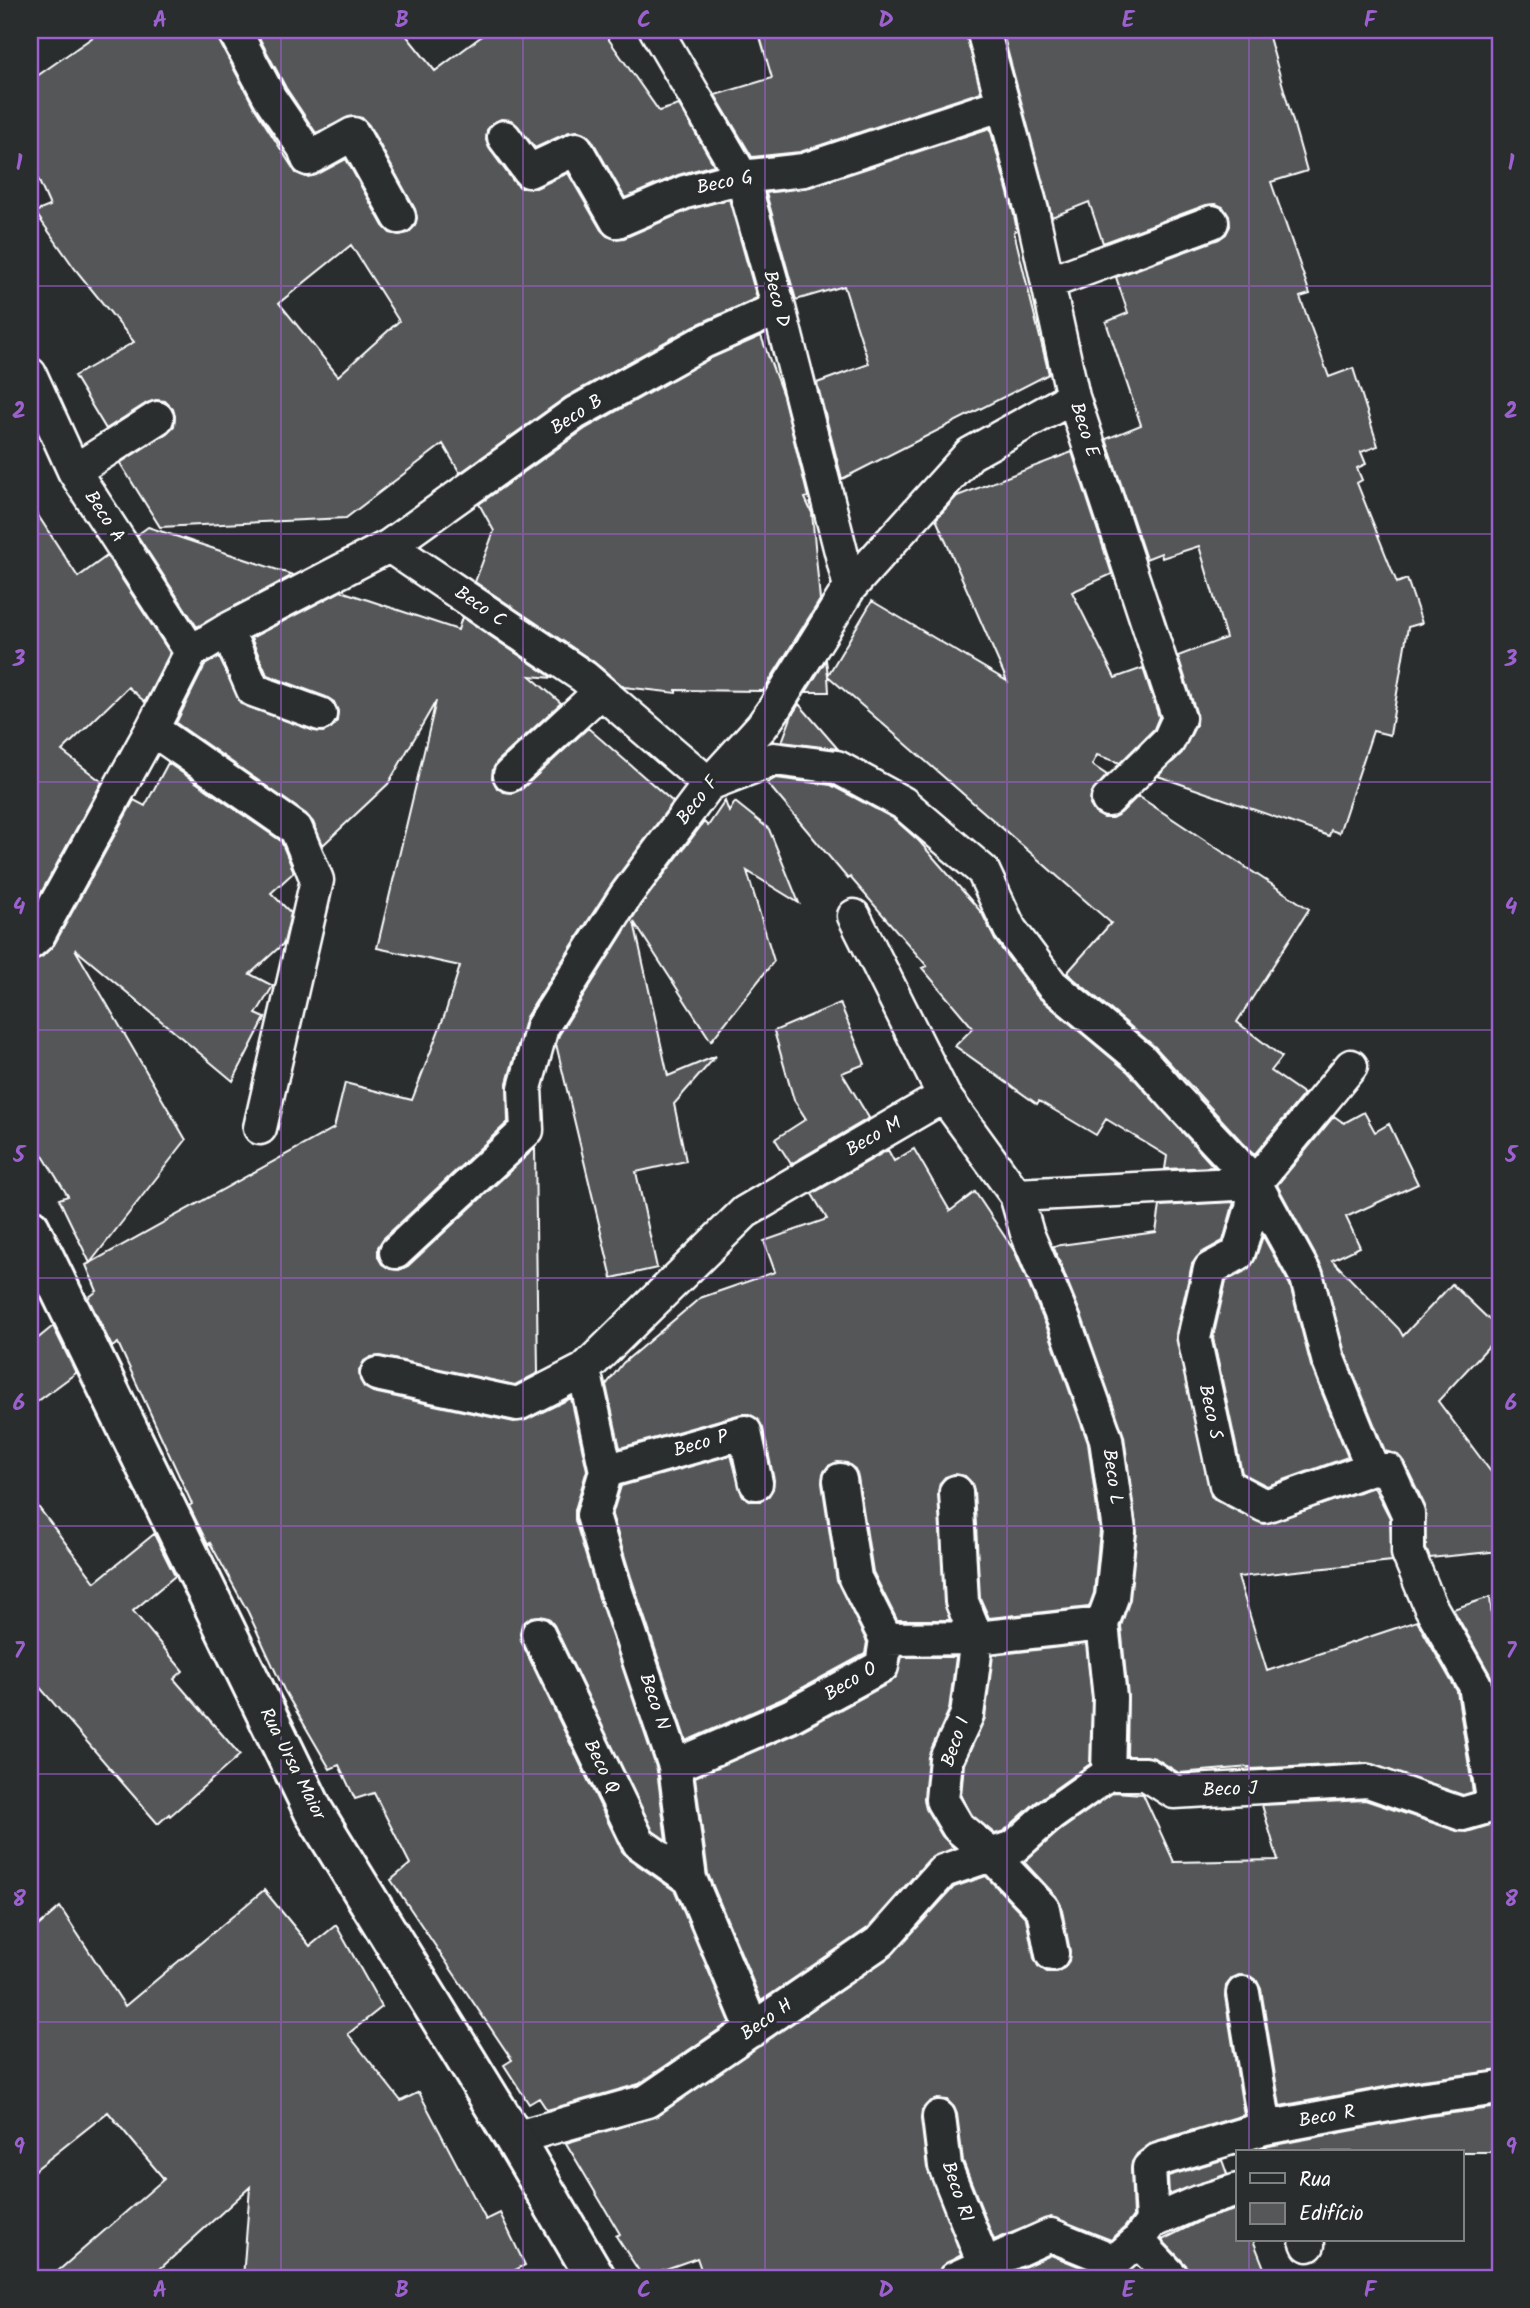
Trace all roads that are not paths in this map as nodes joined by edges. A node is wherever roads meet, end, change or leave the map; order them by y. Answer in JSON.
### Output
{"nodes":[{"id":1,"x":234,"y":30,"type":"edge"},
{"id":2,"x":656,"y":30,"type":"edge"},
{"id":3,"x":983,"y":30,"type":"edge"},
{"id":4,"x":1003,"y":104,"type":"junction"},
{"id":5,"x":504,"y":137,"type":"dead end"},
{"id":6,"x":742,"y":177,"type":"junction"},
{"id":7,"x":399,"y":216,"type":"dead end"},
{"id":8,"x":1212,"y":222,"type":"dead end"},
{"id":9,"x":1048,"y":284,"type":"junction"},
{"id":10,"x":779,"y":308,"type":"junction"},
{"id":11,"x":30,"y":374,"type":"edge"},
{"id":12,"x":1073,"y":397,"type":"junction"},
{"id":13,"x":158,"y":418,"type":"dead end"},
{"id":14,"x":74,"y":471,"type":"junction"},
{"id":15,"x":389,"y":546,"type":"junction"},
{"id":16,"x":850,"y":587,"type":"junction"},
{"id":17,"x":227,"y":630,"type":"junction"},
{"id":18,"x":191,"y":652,"type":"junction"},
{"id":19,"x":600,"y":692,"type":"junction"},
{"id":20,"x":320,"y":714,"type":"dead end"},
{"id":21,"x":152,"y":729,"type":"junction"},
{"id":22,"x":510,"y":775,"type":"dead end"},
{"id":23,"x":709,"y":784,"type":"junction"},
{"id":24,"x":1108,"y":800,"type":"dead end"},
{"id":25,"x":854,"y":916,"type":"dead end"},
{"id":26,"x":30,"y":943,"type":"edge"},
{"id":27,"x":1351,"y":1066,"type":"dead end"},
{"id":28,"x":944,"y":1096,"type":"junction"},
{"id":29,"x":260,"y":1128,"type":"dead end"},
{"id":30,"x":1255,"y":1183,"type":"junction"},
{"id":31,"x":1016,"y":1195,"type":"junction"},
{"id":32,"x":30,"y":1228,"type":"edge"},
{"id":33,"x":396,"y":1252,"type":"dead end"},
{"id":34,"x":584,"y":1370,"type":"junction"},
{"id":35,"x":377,"y":1374,"type":"dead end"},
{"id":36,"x":1372,"y":1468,"type":"junction"},
{"id":37,"x":606,"y":1471,"type":"junction"},
{"id":38,"x":839,"y":1480,"type":"dead end"},
{"id":39,"x":756,"y":1483,"type":"dead end"},
{"id":40,"x":956,"y":1492,"type":"dead end"},
{"id":41,"x":1102,"y":1624,"type":"junction"},
{"id":42,"x":538,"y":1634,"type":"dead end"},
{"id":43,"x":977,"y":1638,"type":"junction"},
{"id":44,"x":886,"y":1639,"type":"junction"},
{"id":45,"x":675,"y":1766,"type":"junction"},
{"id":46,"x":1108,"y":1774,"type":"junction"},
{"id":47,"x":990,"y":1855,"type":"junction"},
{"id":48,"x":690,"y":1879,"type":"junction"},
{"id":49,"x":1052,"y":1954,"type":"dead end"},
{"id":50,"x":1243,"y":1993,"type":"dead end"},
{"id":51,"x":753,"y":2030,"type":"junction"},
{"id":52,"x":1500,"y":2088,"type":"edge"},
{"id":53,"x":939,"y":2116,"type":"dead end"},
{"id":54,"x":1265,"y":2128,"type":"junction"},
{"id":55,"x":513,"y":2138,"type":"junction"},
{"id":56,"x":1236,"y":2191,"type":"edge"},
{"id":57,"x":1129,"y":2251,"type":"edge"},
{"id":58,"x":984,"y":2264,"type":"junction"},
{"id":59,"x":596,"y":2278,"type":"edge"},
{"id":60,"x":955,"y":2278,"type":"edge"},
{"id":61,"x":1173,"y":2278,"type":"edge"}],
"edges":[{"from":1,"to":7,"type":"lane"},
{"from":2,"to":6,"type":"lane","name":"Beco D"},
{"from":3,"to":4,"type":"lane","name":"Beco E"},
{"from":4,"to":6,"type":"lane","name":"Beco G"},
{"from":4,"to":9,"type":"lane","name":"Beco E"},
{"from":5,"to":6,"type":"lane","name":"Beco G"},
{"from":6,"to":10,"type":"lane","name":"Beco D"},
{"from":8,"to":9,"type":"lane"},
{"from":9,"to":12,"type":"lane","name":"Beco E"},
{"from":10,"to":15,"type":"lane","name":"Beco B"},
{"from":10,"to":16,"type":"lane","name":"Beco D"},
{"from":11,"to":14,"type":"lane","name":"Beco A"},
{"from":12,"to":16,"type":"lane","name":"Beco F"},
{"from":12,"to":24,"type":"lane","name":"Beco E"},
{"from":13,"to":14,"type":"lane"},
{"from":14,"to":18,"type":"lane","name":"Beco A"},
{"from":15,"to":17,"type":"lane"},
{"from":15,"to":19,"type":"lane","name":"Beco C"},
{"from":16,"to":23,"type":"lane","name":"Beco F"},
{"from":17,"to":18,"type":"lane"},
{"from":17,"to":20,"type":"lane"},
{"from":18,"to":21,"type":"lane"},
{"from":19,"to":22,"type":"lane"},
{"from":19,"to":23,"type":"lane","name":"Beco C"},
{"from":21,"to":26,"type":"lane"},
{"from":21,"to":29,"type":"lane"},
{"from":23,"to":30,"type":"lane"},
{"from":23,"to":33,"type":"lane","name":"Beco F"},
{"from":25,"to":28,"type":"lane"},
{"from":27,"to":30,"type":"lane"},
{"from":28,"to":31,"type":"lane"},
{"from":28,"to":34,"type":"lane","name":"Beco M"},
{"from":30,"to":31,"type":"lane"},
{"from":30,"to":36,"type":"lane"},
{"from":30,"to":36,"type":"lane","name":"Beco S"},
{"from":31,"to":41,"type":"lane","name":"Beco L"},
{"from":32,"to":55,"type":"street","name":"Rua Ursa Maior"},
{"from":34,"to":35,"type":"lane","name":"Beco M"},
{"from":34,"to":37,"type":"lane","name":"Beco N"},
{"from":36,"to":46,"type":"lane","name":"Beco J"},
{"from":37,"to":39,"type":"lane","name":"Beco P"},
{"from":37,"to":45,"type":"lane","name":"Beco N"},
{"from":38,"to":44,"type":"lane"},
{"from":40,"to":43,"type":"lane"},
{"from":41,"to":43,"type":"lane","name":"Beco O"},
{"from":41,"to":46,"type":"lane","name":"Beco L"},
{"from":42,"to":48,"type":"lane","name":"Beco Q"},
{"from":43,"to":44,"type":"lane","name":"Beco O"},
{"from":43,"to":47,"type":"lane","name":"Beco I"},
{"from":44,"to":45,"type":"lane","name":"Beco O"},
{"from":45,"to":48,"type":"lane","name":"Beco N"},
{"from":46,"to":47,"type":"lane"},
{"from":47,"to":49,"type":"lane","name":"Beco I"},
{"from":47,"to":51,"type":"lane","name":"Beco H"},
{"from":48,"to":51,"type":"lane","name":"Beco N"},
{"from":50,"to":54,"type":"lane"},
{"from":51,"to":55,"type":"lane","name":"Beco H"},
{"from":52,"to":54,"type":"lane","name":"Beco R"},
{"from":53,"to":58,"type":"lane","name":"Beco R1"},
{"from":54,"to":57,"type":"lane","name":"Beco R"},
{"from":55,"to":59,"type":"street","name":"Rua Ursa Maior"},
{"from":56,"to":57,"type":"lane"},
{"from":57,"to":58,"type":"lane"},
{"from":57,"to":61,"type":"lane"},
{"from":58,"to":60,"type":"lane"}]}
